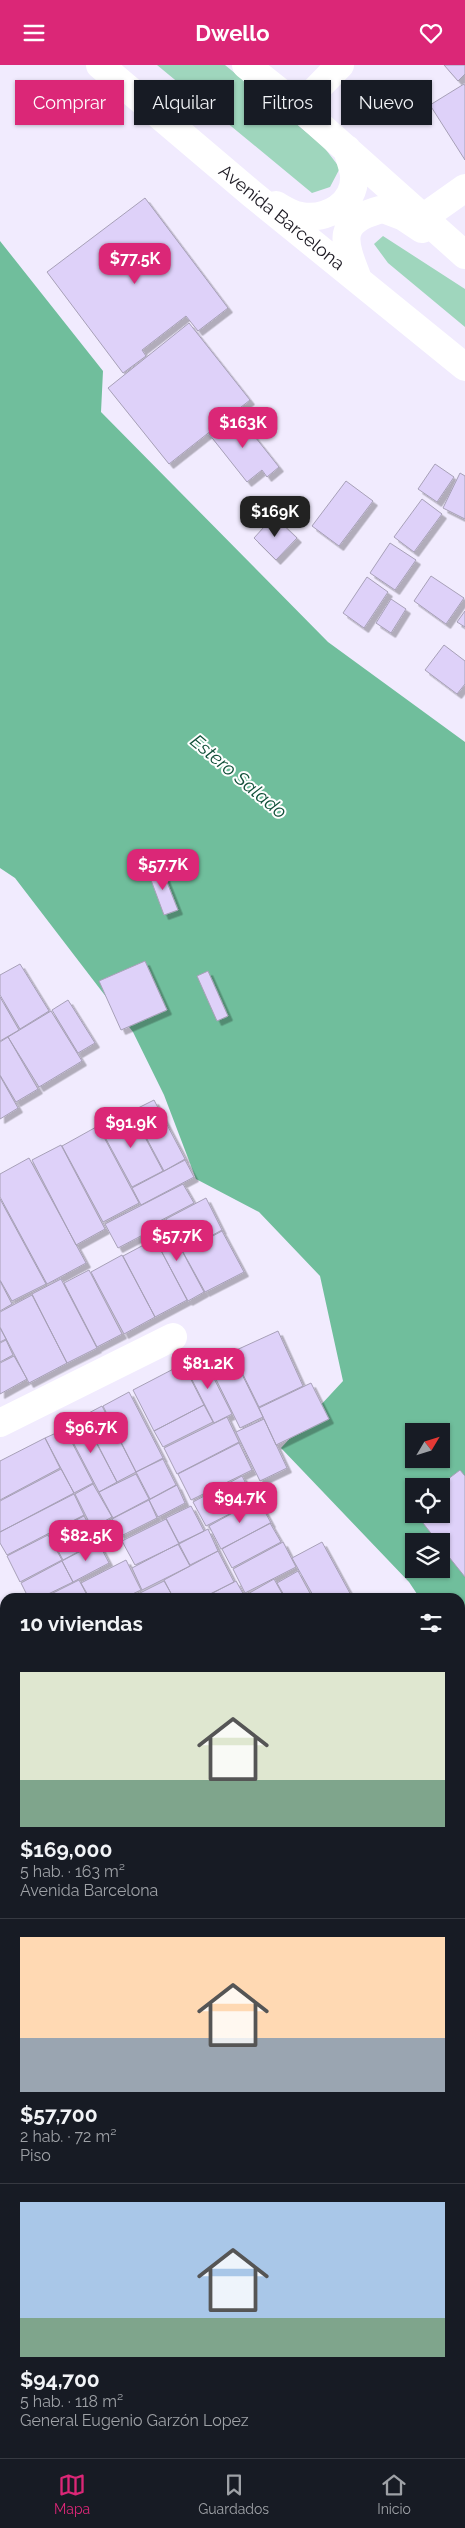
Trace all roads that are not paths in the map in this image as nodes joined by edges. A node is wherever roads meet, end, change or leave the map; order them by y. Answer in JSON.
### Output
{"nodes":[{"id":1,"x":100,"y":65,"type":"edge"},
{"id":2,"x":246,"y":65,"type":"edge"},
{"id":3,"x":340,"y":65,"type":"edge"},
{"id":4,"x":265,"y":80,"type":"edge"},
{"id":5,"x":325,"y":80,"type":"edge"},
{"id":6,"x":320,"y":125,"type":"edge"},
{"id":7,"x":347,"y":149,"type":"junction"},
{"id":8,"x":465,"y":188,"type":"edge"},
{"id":9,"x":252,"y":194,"type":"junction"},
{"id":10,"x":424,"y":217,"type":"junction"},
{"id":11,"x":465,"y":256,"type":"edge"},
{"id":12,"x":358,"y":279,"type":"junction"},
{"id":13,"x":465,"y":367,"type":"edge"},
{"id":14,"x":173,"y":1337,"type":"dead end"},
{"id":15,"x":0,"y":1423,"type":"edge"}],
"edges":[{"from":1,"to":9,"type":"main road","name":"Avenida Barcelona"},
{"from":2,"to":4,"type":"main road"},
{"from":3,"to":5,"type":"main road"},
{"from":6,"to":7,"type":"main road"},
{"from":7,"to":9,"type":"main road"},
{"from":7,"to":10,"type":"main road"},
{"from":8,"to":10,"type":"main road"},
{"from":9,"to":12,"type":"main road","name":"Avenida Barcelona"},
{"from":10,"to":11,"type":"main road"},
{"from":11,"to":12,"type":"main road"},
{"from":12,"to":13,"type":"main road","name":"Avenida Barcelona"},
{"from":14,"to":15,"type":"main road"}]}
